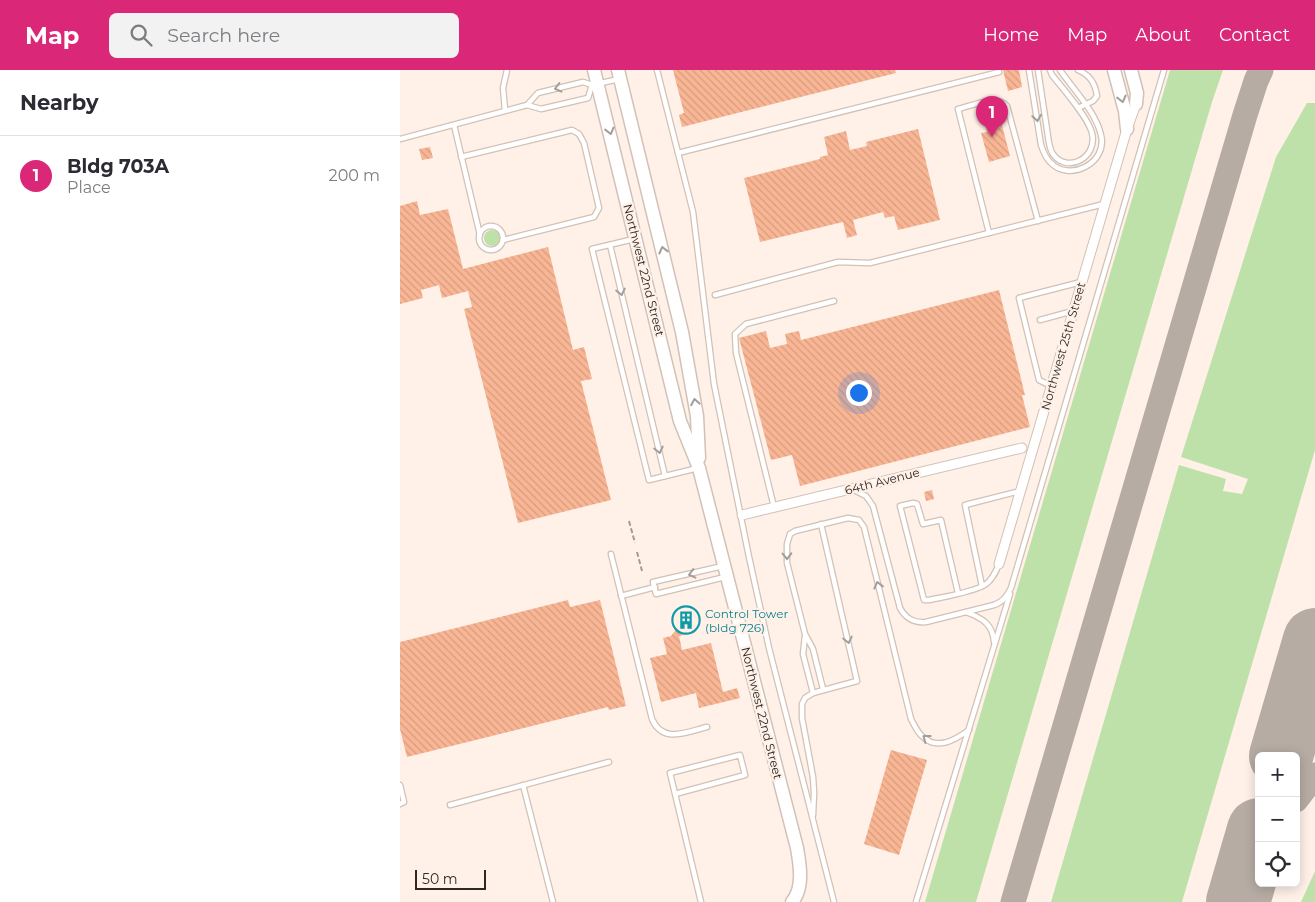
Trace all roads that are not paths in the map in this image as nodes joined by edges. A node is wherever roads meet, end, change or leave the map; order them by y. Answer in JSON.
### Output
{"nodes":[{"id":1,"x":507,"y":70,"type":"edge"},
{"id":2,"x":594,"y":70,"type":"edge"},
{"id":3,"x":657,"y":70,"type":"edge"},
{"id":4,"x":1029,"y":70,"type":"edge"},
{"id":5,"x":1038,"y":70,"type":"edge"},
{"id":6,"x":1050,"y":70,"type":"edge"},
{"id":7,"x":1060,"y":70,"type":"edge"},
{"id":8,"x":1078,"y":70,"type":"edge"},
{"id":9,"x":1114,"y":70,"type":"edge"},
{"id":10,"x":1131,"y":70,"type":"edge"},
{"id":11,"x":1164,"y":70,"type":"edge"},
{"id":12,"x":999,"y":72,"type":"dead end"},
{"id":13,"x":619,"y":74,"type":"edge"},
{"id":14,"x":595,"y":85,"type":"junction"},
{"id":15,"x":527,"y":104,"type":"junction"},
{"id":16,"x":1136,"y":104,"type":"joint"},
{"id":17,"x":1085,"y":105,"type":"junction"},
{"id":18,"x":1078,"y":108,"type":"junction"},
{"id":19,"x":506,"y":110,"type":"junction"},
{"id":20,"x":454,"y":125,"type":"junction"},
{"id":21,"x":1127,"y":129,"type":"junction"},
{"id":22,"x":400,"y":139,"type":"edge"},
{"id":23,"x":678,"y":153,"type":"junction"},
{"id":24,"x":462,"y":158,"type":"junction"},
{"id":25,"x":1104,"y":204,"type":"junction"},
{"id":26,"x":1038,"y":221,"type":"junction"},
{"id":27,"x":989,"y":233,"type":"junction"},
{"id":28,"x":480,"y":235,"type":"junction"},
{"id":29,"x":636,"y":238,"type":"junction"},
{"id":30,"x":503,"y":240,"type":"junction"},
{"id":31,"x":610,"y":245,"type":"junction"},
{"id":32,"x":1081,"y":282,"type":"junction"},
{"id":33,"x":715,"y":295,"type":"dead end"},
{"id":34,"x":834,"y":302,"type":"dead end"},
{"id":35,"x":1073,"y":312,"type":"junction"},
{"id":36,"x":1040,"y":320,"type":"dead end"},
{"id":37,"x":1051,"y":386,"type":"junction"},
{"id":38,"x":1022,"y":448,"type":"dead end"},
{"id":39,"x":699,"y":468,"type":"junction"},
{"id":40,"x":665,"y":476,"type":"junction"},
{"id":41,"x":850,"y":489,"type":"junction"},
{"id":42,"x":1020,"y":491,"type":"junction"},
{"id":43,"x":774,"y":507,"type":"junction"},
{"id":44,"x":742,"y":515,"type":"junction"},
{"id":45,"x":821,"y":524,"type":"junction"},
{"id":46,"x":611,"y":554,"type":"dead end"},
{"id":47,"x":999,"y":564,"type":"joint"},
{"id":48,"x":726,"y":571,"type":"junction"},
{"id":49,"x":982,"y":586,"type":"junction"},
{"id":50,"x":655,"y":587,"type":"junction"},
{"id":51,"x":1011,"y":588,"type":"junction"},
{"id":52,"x":958,"y":593,"type":"junction"},
{"id":53,"x":621,"y":596,"type":"junction"},
{"id":54,"x":966,"y":612,"type":"junction"},
{"id":55,"x":805,"y":634,"type":"junction"},
{"id":56,"x":994,"y":646,"type":"junction"},
{"id":57,"x":823,"y":690,"type":"junction"},
{"id":58,"x":813,"y":693,"type":"junction"},
{"id":59,"x":707,"y":727,"type":"dead end"},
{"id":60,"x":969,"y":730,"type":"junction"},
{"id":61,"x":609,"y":762,"type":"dead end"},
{"id":62,"x":400,"y":785,"type":"edge"},
{"id":63,"x":523,"y":785,"type":"junction"},
{"id":64,"x":675,"y":794,"type":"junction"},
{"id":65,"x":400,"y":804,"type":"edge"},
{"id":66,"x":450,"y":805,"type":"dead end"},
{"id":67,"x":812,"y":819,"type":"junction"},
{"id":68,"x":793,"y":901,"type":"edge"},
{"id":69,"x":553,"y":902,"type":"edge"},
{"id":70,"x":702,"y":902,"type":"edge"},
{"id":71,"x":834,"y":902,"type":"edge"},
{"id":72,"x":916,"y":902,"type":"edge"}],
"edges":[{"from":1,"to":19,"type":"lane"},
{"from":2,"to":14,"type":"street","name":"Northwest 22nd Street"},
{"from":3,"to":23,"type":"lane"},
{"from":4,"to":17,"type":"lane","one_way":true},
{"from":5,"to":18,"type":"lane"},
{"from":6,"to":18,"type":"lane"},
{"from":7,"to":17,"type":"lane"},
{"from":8,"to":17,"type":"lane"},
{"from":9,"to":21,"type":"street","name":"Northwest 25th Street","one_way":true},
{"from":10,"to":16,"type":"street","name":"Northwest 25th Street"},
{"from":11,"to":51,"type":"lane"},
{"from":12,"to":23,"type":"lane"},
{"from":13,"to":14,"type":"lane"},
{"from":39,"to":13,"type":"street","name":"Northwest 22nd Street","one_way":true},
{"from":14,"to":15,"type":"lane","one_way":true},
{"from":14,"to":15,"type":"lane"},
{"from":14,"to":29,"type":"street","name":"Northwest 22nd Street","one_way":true},
{"from":15,"to":19,"type":"lane"},
{"from":16,"to":21,"type":"street","name":"Northwest 25th Street"},
{"from":17,"to":18,"type":"lane"},
{"from":19,"to":20,"type":"lane"},
{"from":20,"to":22,"type":"lane"},
{"from":20,"to":24,"type":"lane"},
{"from":21,"to":25,"type":"street","name":"Northwest 25th Street"},
{"from":23,"to":44,"type":"lane"},
{"from":24,"to":28,"type":"lane"},
{"from":24,"to":30,"type":"lane"},
{"from":25,"to":26,"type":"lane"},
{"from":25,"to":32,"type":"street","name":"Northwest 25th Street"},
{"from":26,"to":27,"type":"lane"},
{"from":26,"to":27,"type":"lane"},
{"from":27,"to":33,"type":"lane"},
{"from":28,"to":30,"type":"lane"},
{"from":28,"to":30,"type":"lane"},
{"from":29,"to":31,"type":"lane"},
{"from":29,"to":39,"type":"street","name":"Northwest 22nd Street"},
{"from":31,"to":40,"type":"lane","one_way":true},
{"from":31,"to":40,"type":"lane"},
{"from":32,"to":35,"type":"street","name":"Northwest 25th Street"},
{"from":32,"to":37,"type":"lane"},
{"from":34,"to":43,"type":"lane"},
{"from":35,"to":36,"type":"lane"},
{"from":35,"to":37,"type":"street","name":"Northwest 25th Street"},
{"from":37,"to":42,"type":"street","name":"Northwest 25th Street"},
{"from":38,"to":41,"type":"street","name":"64th Avenue"},
{"from":39,"to":40,"type":"lane"},
{"from":39,"to":48,"type":"street","name":"Northwest 22nd Street"},
{"from":41,"to":43,"type":"street","name":"64th Avenue"},
{"from":41,"to":54,"type":"lane"},
{"from":42,"to":47,"type":"street","name":"Northwest 25th Street"},
{"from":42,"to":49,"type":"lane"},
{"from":43,"to":44,"type":"street","name":"64th Avenue"},
{"from":44,"to":67,"type":"lane"},
{"from":45,"to":55,"type":"lane","one_way":true},
{"from":45,"to":57,"type":"lane","one_way":true},
{"from":60,"to":45,"type":"lane","one_way":true},
{"from":46,"to":53,"type":"lane"},
{"from":47,"to":49,"type":"lane"},
{"from":48,"to":50,"type":"lane","one_way":true},
{"from":48,"to":50,"type":"lane"},
{"from":48,"to":68,"type":"street","name":"Northwest 22nd Street"},
{"from":49,"to":52,"type":"lane"},
{"from":50,"to":53,"type":"lane"},
{"from":51,"to":54,"type":"lane"},
{"from":51,"to":56,"type":"lane"},
{"from":52,"to":52,"type":"lane"},
{"from":53,"to":59,"type":"lane"},
{"from":54,"to":56,"type":"lane"},
{"from":55,"to":57,"type":"lane"},
{"from":55,"to":58,"type":"lane"},
{"from":56,"to":60,"type":"lane"},
{"from":57,"to":58,"type":"lane"},
{"from":58,"to":67,"type":"lane"},
{"from":60,"to":72,"type":"lane"},
{"from":61,"to":63,"type":"lane"},
{"from":62,"to":65,"type":"lane"},
{"from":63,"to":66,"type":"lane"},
{"from":63,"to":69,"type":"lane"},
{"from":64,"to":64,"type":"lane"},
{"from":64,"to":70,"type":"lane"},
{"from":67,"to":71,"type":"lane"}]}
